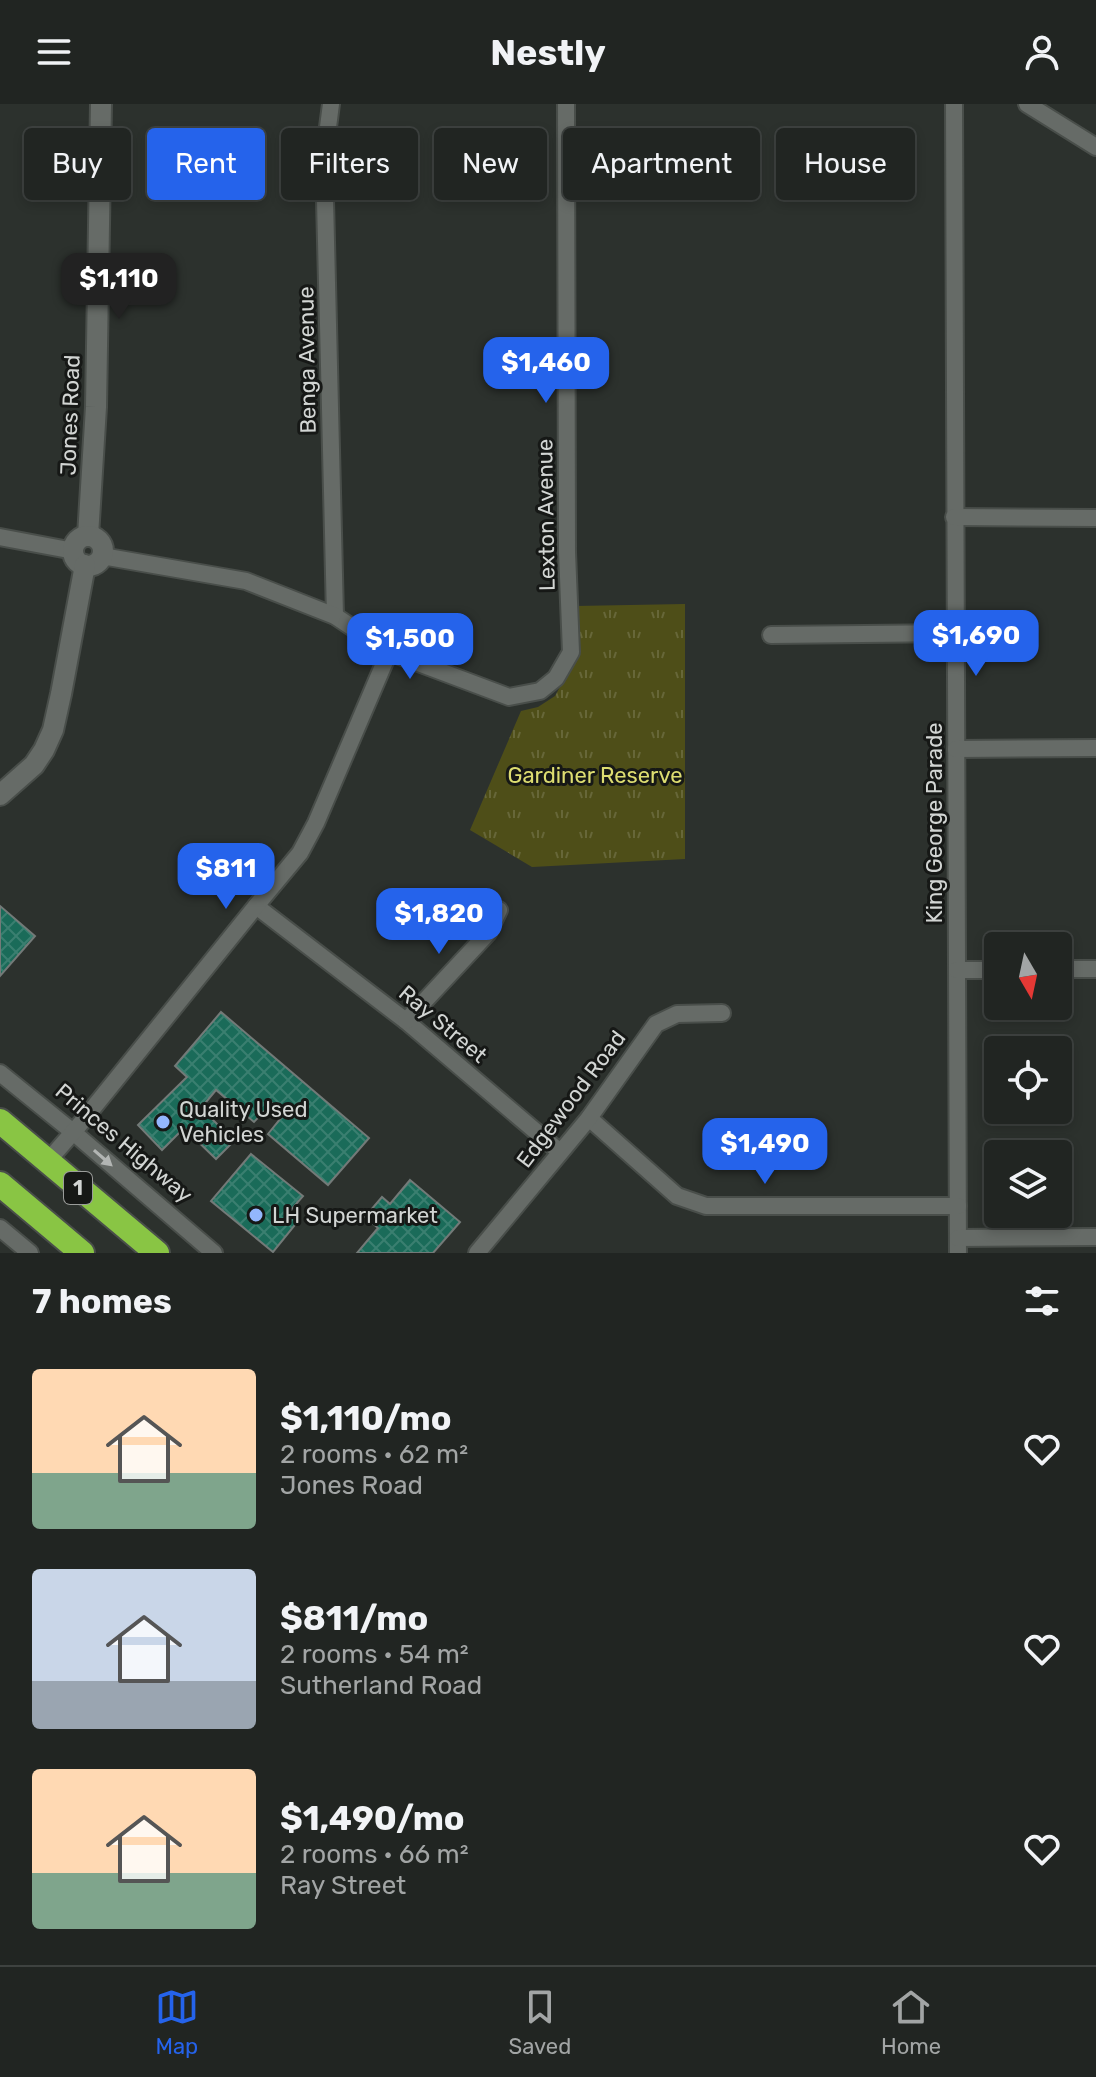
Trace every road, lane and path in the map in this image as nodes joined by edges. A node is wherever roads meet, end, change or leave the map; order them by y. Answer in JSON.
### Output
{"nodes":[{"id":1,"x":101,"y":104,"type":"edge"},
{"id":2,"x":331,"y":104,"type":"edge"},
{"id":3,"x":566,"y":104,"type":"edge"},
{"id":4,"x":954,"y":104,"type":"edge"},
{"id":5,"x":1027,"y":104,"type":"edge"},
{"id":6,"x":1096,"y":147,"type":"edge"},
{"id":7,"x":954,"y":517,"type":"junction"},
{"id":8,"x":1096,"y":518,"type":"edge"},
{"id":9,"x":0,"y":537,"type":"edge"},
{"id":10,"x":87,"y":552,"type":"junction"},
{"id":11,"x":335,"y":616,"type":"junction"},
{"id":12,"x":956,"y":633,"type":"junction"},
{"id":13,"x":771,"y":635,"type":"dead end"},
{"id":14,"x":389,"y":652,"type":"junction"},
{"id":15,"x":1096,"y":748,"type":"edge"},
{"id":16,"x":956,"y":749,"type":"junction"},
{"id":17,"x":0,"y":795,"type":"edge"},
{"id":18,"x":256,"y":906,"type":"junction"},
{"id":19,"x":499,"y":910,"type":"dead end"},
{"id":20,"x":1072,"y":969,"type":"edge"},
{"id":21,"x":1096,"y":969,"type":"edge"},
{"id":22,"x":957,"y":970,"type":"junction"},
{"id":23,"x":984,"y":970,"type":"edge"},
{"id":24,"x":722,"y":1013,"type":"dead end"},
{"id":25,"x":406,"y":1021,"type":"junction"},
{"id":26,"x":0,"y":1073,"type":"edge"},
{"id":27,"x":589,"y":1118,"type":"junction"},
{"id":28,"x":0,"y":1121,"type":"edge"},
{"id":29,"x":73,"y":1132,"type":"junction"},
{"id":30,"x":560,"y":1152,"type":"junction"},
{"id":31,"x":47,"y":1162,"type":"junction"},
{"id":32,"x":0,"y":1184,"type":"edge"},
{"id":33,"x":958,"y":1206,"type":"junction"},
{"id":34,"x":0,"y":1228,"type":"edge"},
{"id":35,"x":1096,"y":1237,"type":"edge"},
{"id":36,"x":958,"y":1246,"type":"edge"},
{"id":37,"x":30,"y":1253,"type":"edge"},
{"id":38,"x":82,"y":1253,"type":"edge"},
{"id":39,"x":157,"y":1253,"type":"edge"},
{"id":40,"x":214,"y":1253,"type":"edge"},
{"id":41,"x":477,"y":1253,"type":"edge"}],
"edges":[{"from":1,"to":10,"type":"main road","name":"Jones Road"},
{"from":2,"to":11,"type":"street","name":"Benga Avenue"},
{"from":3,"to":14,"type":"street","name":"Lexton Avenue"},
{"from":4,"to":7,"type":"street","name":"King George Parade"},
{"from":5,"to":6,"type":"street"},
{"from":7,"to":8,"type":"street"},
{"from":7,"to":12,"type":"street","name":"King George Parade"},
{"from":9,"to":10,"type":"street"},
{"from":10,"to":11,"type":"street"},
{"from":10,"to":17,"type":"main road","name":"Jones Road"},
{"from":11,"to":14,"type":"street"},
{"from":12,"to":13,"type":"street"},
{"from":12,"to":16,"type":"street","name":"King George Parade"},
{"from":14,"to":18,"type":"street"},
{"from":15,"to":16,"type":"street"},
{"from":16,"to":22,"type":"street","name":"King George Parade"},
{"from":18,"to":25,"type":"street","name":"Ray Street"},
{"from":18,"to":29,"type":"street"},
{"from":19,"to":25,"type":"street"},
{"from":20,"to":21,"type":"street"},
{"from":22,"to":23,"type":"street"},
{"from":22,"to":33,"type":"street","name":"King George Parade"},
{"from":24,"to":27,"type":"street","name":"Edgewood Road"},
{"from":25,"to":30,"type":"street","name":"Ray Street"},
{"from":26,"to":29,"type":"street","name":"Princes Highway"},
{"from":27,"to":30,"type":"street","name":"Edgewood Road"},
{"from":27,"to":33,"type":"street"},
{"from":28,"to":31,"type":"highway","number":"1"},
{"from":29,"to":31,"type":"street"},
{"from":29,"to":40,"type":"street","name":"Princes Highway","one_way":true},
{"from":30,"to":41,"type":"street","name":"Edgewood Road"},
{"from":31,"to":39,"type":"highway","number":"1"},
{"from":32,"to":38,"type":"highway","number":"1"},
{"from":33,"to":36,"type":"street","name":"King George Parade"},
{"from":34,"to":37,"type":"street"},
{"from":35,"to":36,"type":"street"}]}
